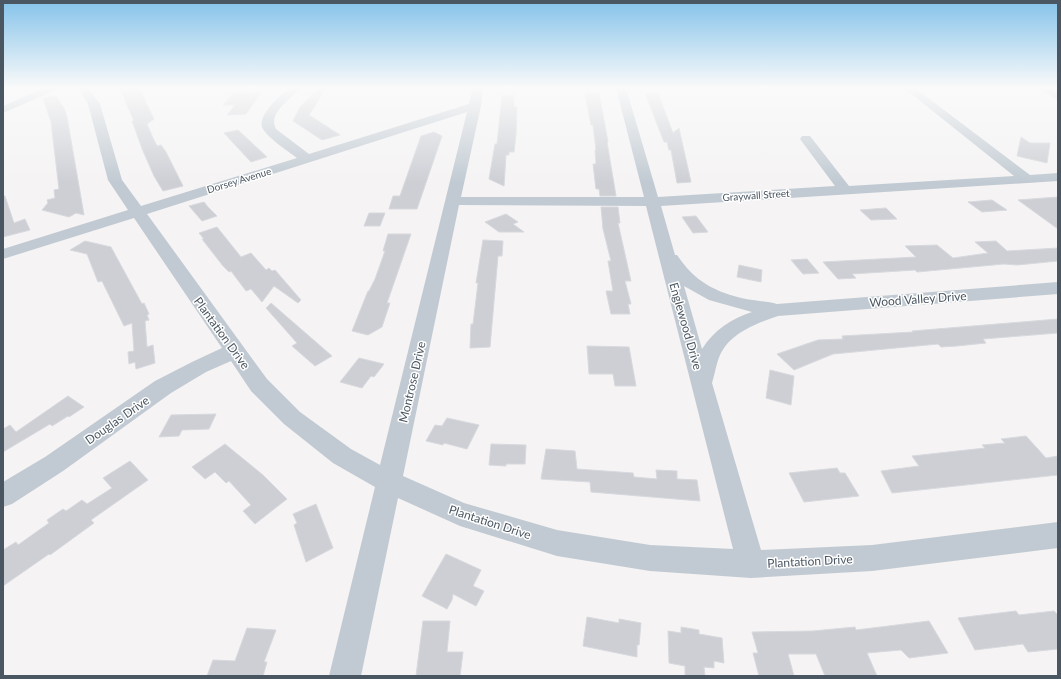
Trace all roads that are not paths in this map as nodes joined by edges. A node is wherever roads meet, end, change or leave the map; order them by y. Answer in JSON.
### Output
{"nodes":[{"id":1,"x":98,"y":120,"type":"edge"},
{"id":2,"x":268,"y":120,"type":"edge"},
{"id":3,"x":432,"y":120,"type":"edge"},
{"id":4,"x":472,"y":120,"type":"edge"},
{"id":5,"x":629,"y":120,"type":"edge"},
{"id":6,"x":950,"y":120,"type":"edge"},
{"id":7,"x":806,"y":139,"type":"dead end"},
{"id":8,"x":307,"y":159,"type":"junction"},
{"id":9,"x":1058,"y":177,"type":"edge"},
{"id":10,"x":1027,"y":179,"type":"junction"},
{"id":11,"x":845,"y":190,"type":"junction"},
{"id":12,"x":454,"y":201,"type":"junction"},
{"id":13,"x":652,"y":202,"type":"junction"},
{"id":14,"x":136,"y":212,"type":"junction"},
{"id":15,"x":660,"y":233,"type":"junction"},
{"id":16,"x":3,"y":254,"type":"edge"},
{"id":17,"x":1058,"y":288,"type":"edge"},
{"id":18,"x":777,"y":310,"type":"junction"},
{"id":19,"x":234,"y":351,"type":"junction"},
{"id":20,"x":702,"y":382,"type":"junction"},
{"id":21,"x":389,"y":482,"type":"junction"},
{"id":22,"x":3,"y":496,"type":"edge"},
{"id":23,"x":1058,"y":536,"type":"edge"},
{"id":24,"x":751,"y":564,"type":"junction"},
{"id":25,"x":345,"y":676,"type":"edge"}],
"edges":[{"from":1,"to":14,"type":"street","name":"Plantation Drive"},
{"from":2,"to":8,"type":"street"},
{"from":3,"to":8,"type":"street","name":"Dorsey Avenue"},
{"from":4,"to":12,"type":"street","name":"Montrose Drive"},
{"from":5,"to":13,"type":"street","name":"Englewood Drive"},
{"from":6,"to":10,"type":"street"},
{"from":7,"to":11,"type":"street"},
{"from":8,"to":14,"type":"street","name":"Dorsey Avenue"},
{"from":9,"to":10,"type":"street","name":"Graywall Street"},
{"from":10,"to":11,"type":"street","name":"Graywall Street"},
{"from":11,"to":13,"type":"street","name":"Graywall Street"},
{"from":12,"to":13,"type":"street","name":"Graywall Street"},
{"from":12,"to":21,"type":"street","name":"Montrose Drive"},
{"from":13,"to":15,"type":"street","name":"Englewood Drive"},
{"from":14,"to":16,"type":"street","name":"Dorsey Avenue"},
{"from":14,"to":19,"type":"street","name":"Plantation Drive"},
{"from":15,"to":18,"type":"street","name":"Wood Valley Drive"},
{"from":15,"to":20,"type":"street","name":"Englewood Drive"},
{"from":17,"to":18,"type":"street","name":"Wood Valley Drive"},
{"from":18,"to":20,"type":"street","name":"Wood Valley Drive"},
{"from":19,"to":21,"type":"street","name":"Plantation Drive"},
{"from":19,"to":22,"type":"street","name":"Douglas Drive"},
{"from":20,"to":24,"type":"street","name":"Englewood Drive"},
{"from":21,"to":24,"type":"street","name":"Plantation Drive"},
{"from":21,"to":25,"type":"street","name":"Montrose Drive"},
{"from":23,"to":24,"type":"street","name":"Plantation Drive"}]}
